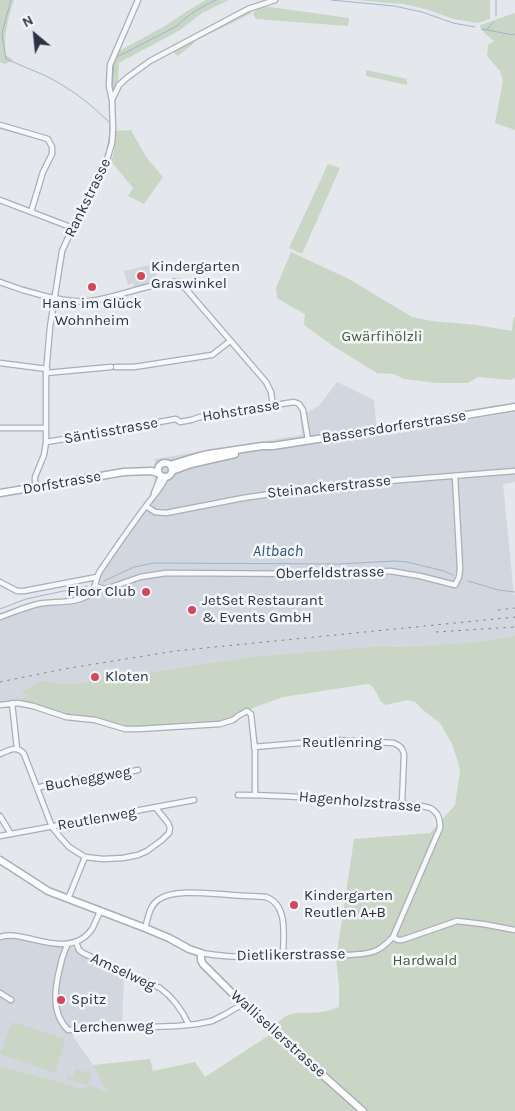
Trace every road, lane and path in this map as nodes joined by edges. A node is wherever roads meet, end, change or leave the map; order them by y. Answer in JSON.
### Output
{"nodes":[{"id":1,"x":138,"y":0,"type":"edge"},
{"id":2,"x":275,"y":0,"type":"edge"},
{"id":3,"x":112,"y":100,"type":"junction"},
{"id":4,"x":0,"y":126,"type":"edge"},
{"id":5,"x":0,"y":200,"type":"edge"},
{"id":6,"x":31,"y":212,"type":"junction"},
{"id":7,"x":73,"y":228,"type":"junction"},
{"id":8,"x":0,"y":282,"type":"edge"},
{"id":9,"x":54,"y":298,"type":"junction"},
{"id":10,"x":230,"y":340,"type":"junction"},
{"id":11,"x":0,"y":363,"type":"edge"},
{"id":12,"x":46,"y":371,"type":"junction"},
{"id":13,"x":272,"y":406,"type":"junction"},
{"id":14,"x":515,"y":407,"type":"edge"},
{"id":15,"x":176,"y":419,"type":"joint"},
{"id":16,"x":0,"y":428,"type":"edge"},
{"id":17,"x":46,"y":428,"type":"junction"},
{"id":18,"x":308,"y":440,"type":"junction"},
{"id":19,"x":46,"y":442,"type":"junction"},
{"id":20,"x":161,"y":464,"type":"junction"},
{"id":21,"x":171,"y":468,"type":"junction"},
{"id":22,"x":515,"y":471,"type":"edge"},
{"id":23,"x":124,"y":472,"type":"junction"},
{"id":24,"x":162,"y":476,"type":"junction"},
{"id":25,"x":455,"y":476,"type":"junction"},
{"id":26,"x":35,"y":487,"type":"junction"},
{"id":27,"x":0,"y":493,"type":"edge"},
{"id":28,"x":146,"y":506,"type":"junction"},
{"id":29,"x":96,"y":578,"type":"junction"},
{"id":30,"x":0,"y":582,"type":"edge"},
{"id":31,"x":95,"y":586,"type":"junction"},
{"id":32,"x":0,"y":617,"type":"edge"},
{"id":33,"x":12,"y":704,"type":"junction"},
{"id":34,"x":0,"y":705,"type":"edge"},
{"id":35,"x":254,"y":747,"type":"junction"},
{"id":36,"x":17,"y":748,"type":"junction"},
{"id":37,"x":0,"y":754,"type":"edge"},
{"id":38,"x":138,"y":770,"type":"dead end"},
{"id":39,"x":37,"y":788,"type":"junction"},
{"id":40,"x":238,"y":795,"type":"dead end"},
{"id":41,"x":255,"y":795,"type":"junction"},
{"id":42,"x":194,"y":800,"type":"dead end"},
{"id":43,"x":402,"y":804,"type":"junction"},
{"id":44,"x":156,"y":808,"type":"junction"},
{"id":45,"x":0,"y":816,"type":"edge"},
{"id":46,"x":52,"y":827,"type":"junction"},
{"id":47,"x":11,"y":834,"type":"junction"},
{"id":48,"x":0,"y":836,"type":"edge"},
{"id":49,"x":85,"y":857,"type":"junction"},
{"id":50,"x":0,"y":860,"type":"edge"},
{"id":51,"x":68,"y":899,"type":"junction"},
{"id":52,"x":100,"y":912,"type":"junction"},
{"id":53,"x":145,"y":928,"type":"junction"},
{"id":54,"x":515,"y":930,"type":"edge"},
{"id":55,"x":393,"y":937,"type":"junction"},
{"id":56,"x":0,"y":938,"type":"edge"},
{"id":57,"x":76,"y":942,"type":"junction"},
{"id":58,"x":67,"y":945,"type":"junction"},
{"id":59,"x":201,"y":953,"type":"junction"},
{"id":60,"x":283,"y":957,"type":"junction"},
{"id":61,"x":0,"y":993,"type":"edge"},
{"id":62,"x":11,"y":1000,"type":"dead end"},
{"id":63,"x":243,"y":1004,"type":"junction"},
{"id":64,"x":190,"y":1025,"type":"junction"},
{"id":65,"x":363,"y":1111,"type":"edge"}],
"edges":[{"from":1,"to":3,"type":"street","name":"Rankstrasse"},
{"from":2,"to":3,"type":"street"},
{"from":3,"to":7,"type":"street","name":"Rankstrasse"},
{"from":4,"to":6,"type":"street"},
{"from":5,"to":6,"type":"street"},
{"from":6,"to":7,"type":"street"},
{"from":7,"to":9,"type":"street","name":"Rankstrasse"},
{"from":8,"to":9,"type":"street"},
{"from":9,"to":10,"type":"street"},
{"from":9,"to":12,"type":"street","name":"Rankstrasse"},
{"from":10,"to":12,"type":"street"},
{"from":10,"to":13,"type":"street"},
{"from":11,"to":12,"type":"street"},
{"from":12,"to":17,"type":"street","name":"Rankstrasse"},
{"from":13,"to":15,"type":"street","name":"Hohstrasse"},
{"from":13,"to":18,"type":"street","name":"Hohstrasse"},
{"from":14,"to":18,"type":"main road","name":"Bassersdorferstrasse"},
{"from":15,"to":19,"type":"street","name":"Säntisstrasse"},
{"from":16,"to":17,"type":"street"},
{"from":17,"to":19,"type":"street","name":"Rankstrasse"},
{"from":18,"to":21,"type":"main road","name":"Bassersdorferstrasse"},
{"from":19,"to":26,"type":"street","name":"Rankstrasse"},
{"from":20,"to":21,"type":"main road"},
{"from":20,"to":23,"type":"main road","name":"Dorfstrasse"},
{"from":20,"to":24,"type":"main road"},
{"from":21,"to":24,"type":"main road"},
{"from":22,"to":25,"type":"street","name":"Steinackerstrasse"},
{"from":23,"to":24,"type":"main road","name":"Dorfstrasse"},
{"from":23,"to":26,"type":"main road","name":"Dorfstrasse"},
{"from":24,"to":28,"type":"street"},
{"from":25,"to":28,"type":"street","name":"Steinackerstrasse"},
{"from":25,"to":31,"type":"street","name":"Oberfeldstrasse"},
{"from":26,"to":27,"type":"main road","name":"Dorfstrasse"},
{"from":28,"to":29,"type":"street"},
{"from":29,"to":30,"type":"street"},
{"from":29,"to":31,"type":"street"},
{"from":31,"to":32,"type":"street"},
{"from":33,"to":34,"type":"street"},
{"from":33,"to":35,"type":"street"},
{"from":33,"to":36,"type":"street"},
{"from":35,"to":41,"type":"street"},
{"from":35,"to":43,"type":"street","name":"Reutlenring"},
{"from":36,"to":37,"type":"street"},
{"from":36,"to":39,"type":"street"},
{"from":38,"to":39,"type":"street","name":"Bucheggweg"},
{"from":39,"to":46,"type":"street"},
{"from":40,"to":41,"type":"street","name":"Hagenholzstrasse"},
{"from":41,"to":43,"type":"street","name":"Hagenholzstrasse"},
{"from":42,"to":44,"type":"street","name":"Reutlenweg"},
{"from":43,"to":55,"type":"street","name":"Hagenholzstrasse"},
{"from":44,"to":46,"type":"street","name":"Reutlenweg"},
{"from":44,"to":49,"type":"street"},
{"from":45,"to":47,"type":"street"},
{"from":46,"to":47,"type":"street","name":"Reutlenweg"},
{"from":46,"to":49,"type":"street"},
{"from":47,"to":48,"type":"street","name":"Reutlenweg"},
{"from":49,"to":51,"type":"street"},
{"from":50,"to":51,"type":"main road","name":"Dietlikerstrasse"},
{"from":51,"to":52,"type":"main road","name":"Dietlikerstrasse"},
{"from":52,"to":53,"type":"main road","name":"Dietlikerstrasse"},
{"from":52,"to":57,"type":"street"},
{"from":53,"to":59,"type":"main road","name":"Dietlikerstrasse"},
{"from":53,"to":60,"type":"street"},
{"from":54,"to":55,"type":"street"},
{"from":55,"to":60,"type":"street","name":"Dietlikerstrasse"},
{"from":56,"to":58,"type":"street"},
{"from":57,"to":58,"type":"street"},
{"from":57,"to":64,"type":"street","name":"Amselweg"},
{"from":58,"to":64,"type":"street","name":"Lerchenweg"},
{"from":59,"to":60,"type":"street","name":"Dietlikerstrasse"},
{"from":59,"to":63,"type":"main road","name":"Wallisellerstrasse"},
{"from":61,"to":62,"type":"street"},
{"from":63,"to":64,"type":"street","name":"Lerchenweg"},
{"from":63,"to":65,"type":"main road","name":"Wallisellerstrasse"}]}
